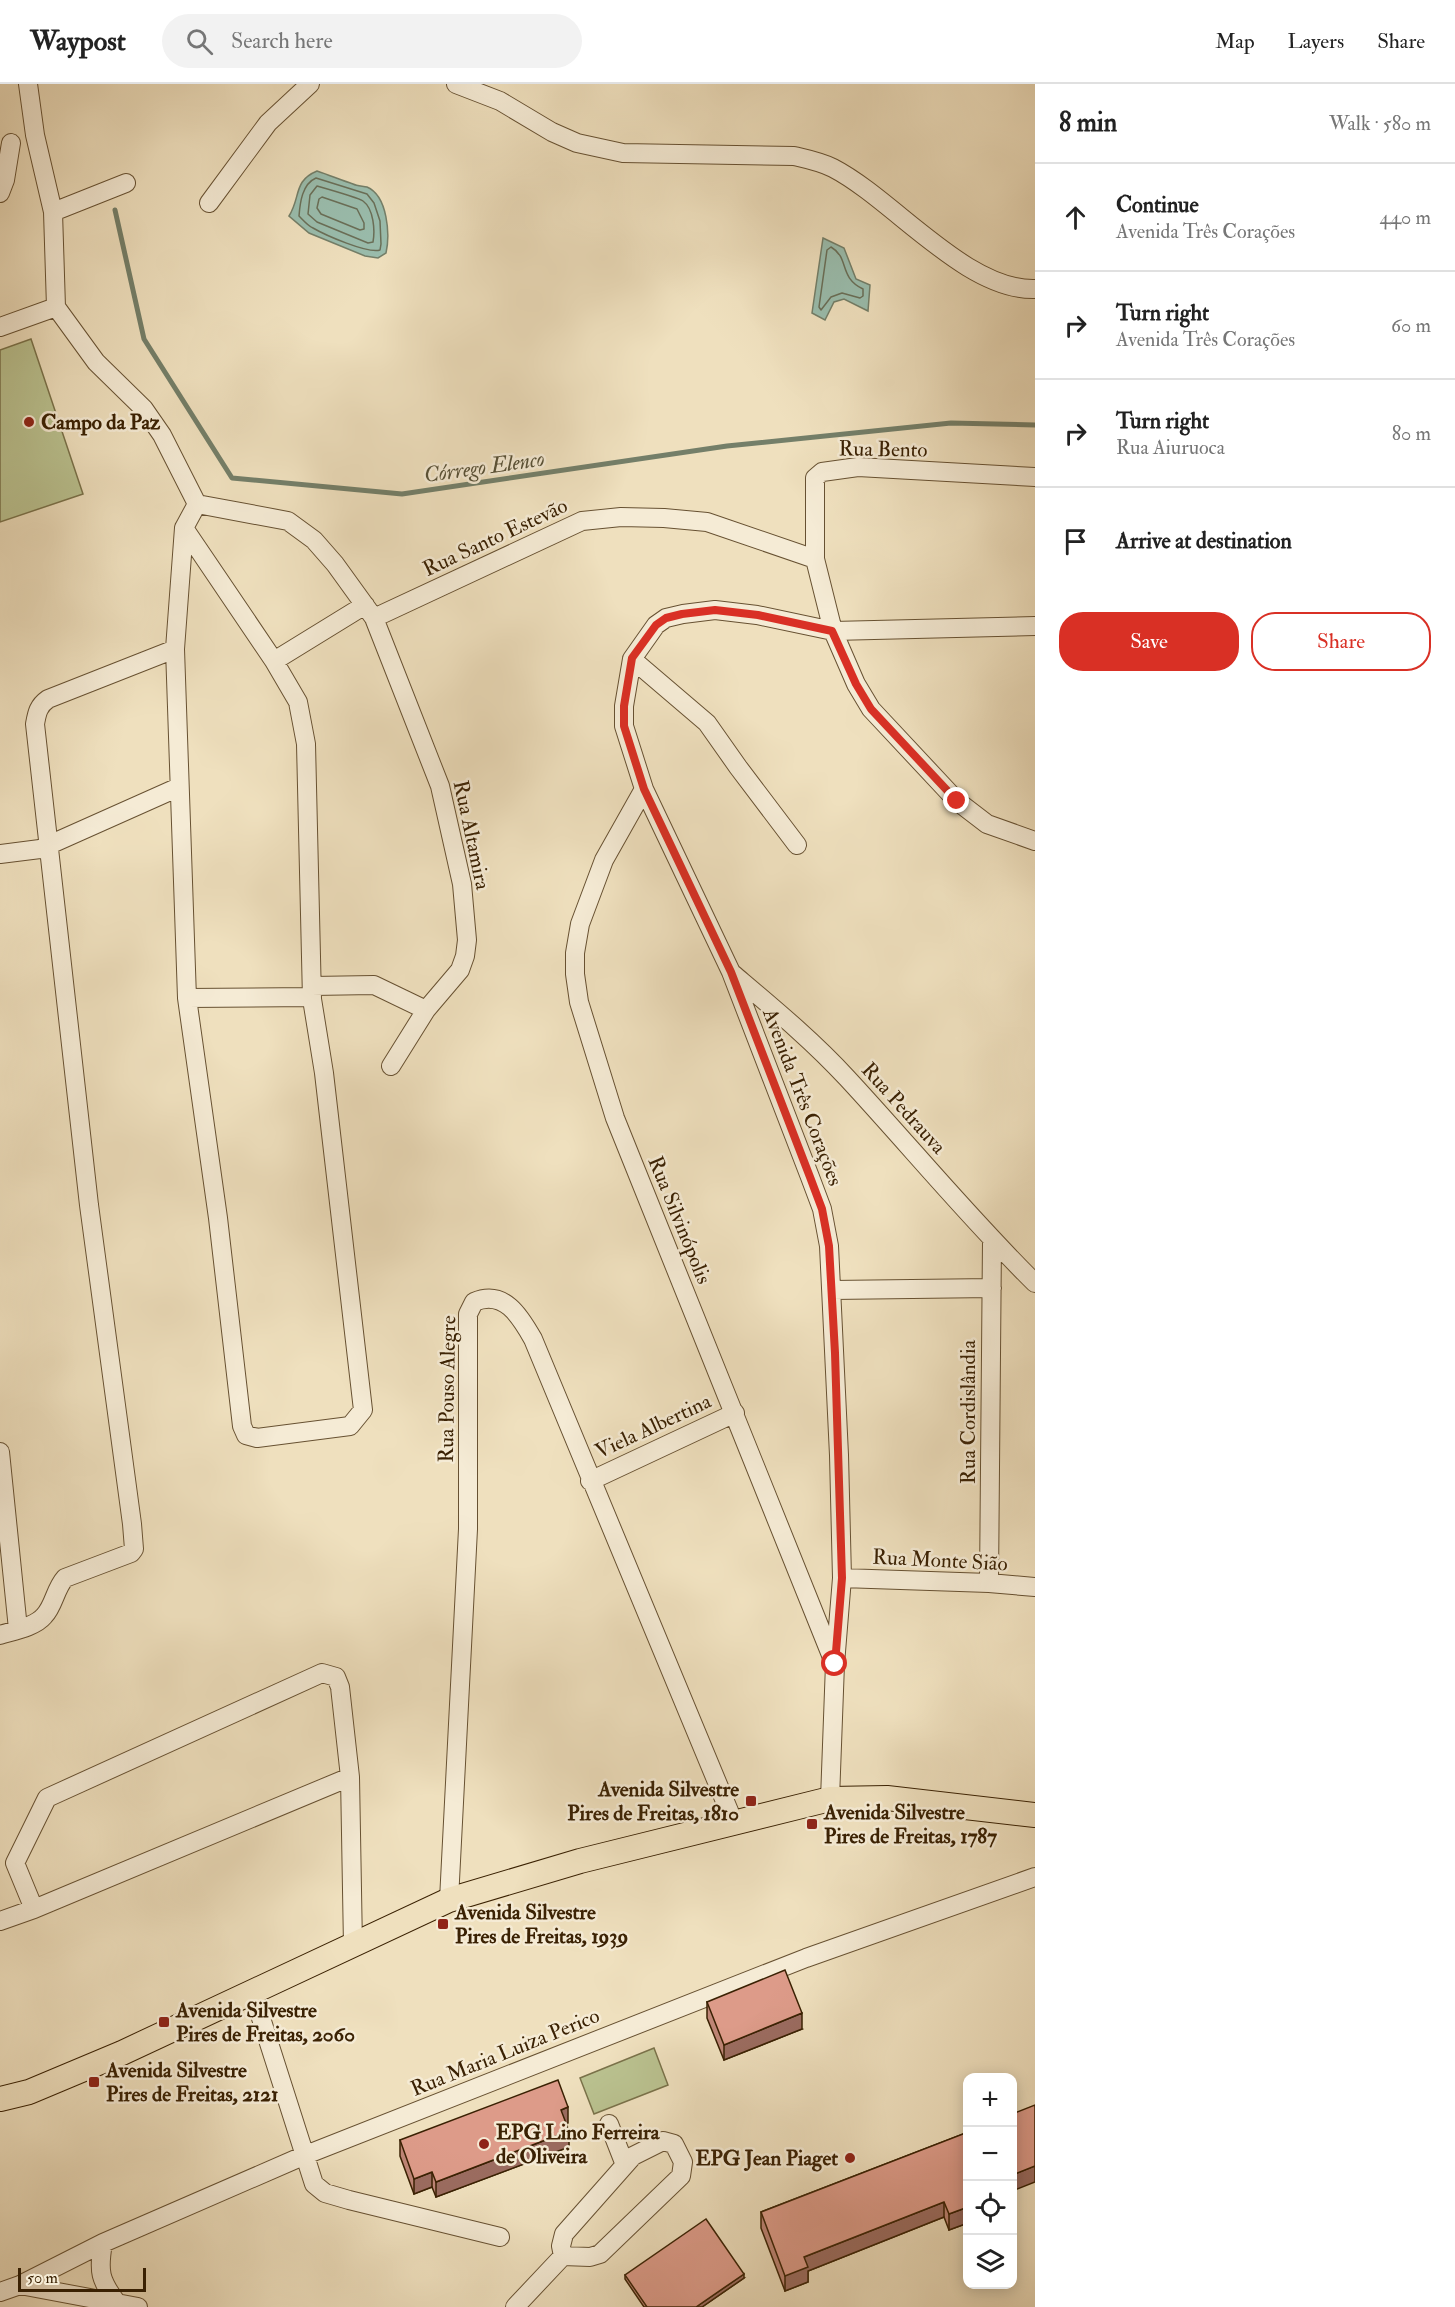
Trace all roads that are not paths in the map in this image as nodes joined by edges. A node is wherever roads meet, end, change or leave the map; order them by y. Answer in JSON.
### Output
{"nodes":[{"id":1,"x":28,"y":84,"type":"edge"},
{"id":2,"x":310,"y":84,"type":"edge"},
{"id":3,"x":456,"y":84,"type":"edge"},
{"id":4,"x":35,"y":135,"type":"junction"},
{"id":5,"x":5,"y":139,"type":"edge"},
{"id":6,"x":126,"y":183,"type":"dead end"},
{"id":7,"x":0,"y":193,"type":"edge"},
{"id":8,"x":209,"y":203,"type":"dead end"},
{"id":9,"x":53,"y":212,"type":"junction"},
{"id":10,"x":1035,"y":289,"type":"edge"},
{"id":11,"x":56,"y":307,"type":"junction"},
{"id":12,"x":0,"y":327,"type":"edge"},
{"id":13,"x":1035,"y":477,"type":"edge"},
{"id":14,"x":197,"y":504,"type":"junction"},
{"id":15,"x":184,"y":528,"type":"junction"},
{"id":16,"x":815,"y":559,"type":"junction"},
{"id":17,"x":369,"y":612,"type":"junction"},
{"id":18,"x":1035,"y":626,"type":"edge"},
{"id":19,"x":832,"y":631,"type":"junction"},
{"id":20,"x":175,"y":650,"type":"junction"},
{"id":21,"x":632,"y":658,"type":"junction"},
{"id":22,"x":274,"y":661,"type":"junction"},
{"id":23,"x":179,"y":787,"type":"junction"},
{"id":24,"x":644,"y":789,"type":"junction"},
{"id":25,"x":1035,"y":841,"type":"edge"},
{"id":26,"x":48,"y":845,"type":"junction"},
{"id":27,"x":797,"y":845,"type":"dead end"},
{"id":28,"x":0,"y":854,"type":"edge"},
{"id":29,"x":731,"y":972,"type":"junction"},
{"id":30,"x":312,"y":991,"type":"junction"},
{"id":31,"x":187,"y":998,"type":"junction"},
{"id":32,"x":426,"y":1010,"type":"junction"},
{"id":33,"x":391,"y":1066,"type":"dead end"},
{"id":34,"x":992,"y":1240,"type":"junction"},
{"id":35,"x":1035,"y":1283,"type":"edge"},
{"id":36,"x":992,"y":1288,"type":"junction"},
{"id":37,"x":832,"y":1290,"type":"junction"},
{"id":38,"x":735,"y":1413,"type":"junction"},
{"id":39,"x":0,"y":1452,"type":"edge"},
{"id":40,"x":591,"y":1481,"type":"junction"},
{"id":41,"x":842,"y":1578,"type":"junction"},
{"id":42,"x":989,"y":1583,"type":"junction"},
{"id":43,"x":1035,"y":1587,"type":"edge"},
{"id":44,"x":18,"y":1629,"type":"junction"},
{"id":45,"x":0,"y":1635,"type":"edge"},
{"id":46,"x":835,"y":1664,"type":"junction"},
{"id":47,"x":350,"y":1777,"type":"junction"},
{"id":48,"x":830,"y":1799,"type":"junction"},
{"id":49,"x":1035,"y":1815,"type":"edge"},
{"id":50,"x":734,"y":1823,"type":"junction"},
{"id":51,"x":1035,"y":1877,"type":"edge"},
{"id":52,"x":449,"y":1900,"type":"junction"},
{"id":53,"x":34,"y":1909,"type":"junction"},
{"id":54,"x":0,"y":1921,"type":"edge"},
{"id":55,"x":353,"y":1946,"type":"junction"},
{"id":56,"x":253,"y":1993,"type":"junction"},
{"id":57,"x":0,"y":2099,"type":"edge"},
{"id":58,"x":609,"y":2124,"type":"dead end"},
{"id":59,"x":303,"y":2156,"type":"junction"},
{"id":60,"x":625,"y":2165,"type":"junction"},
{"id":61,"x":500,"y":2237,"type":"dead end"},
{"id":62,"x":103,"y":2243,"type":"junction"},
{"id":63,"x":563,"y":2256,"type":"junction"},
{"id":64,"x":20,"y":2285,"type":"junction"},
{"id":65,"x":0,"y":2292,"type":"edge"},
{"id":66,"x":117,"y":2303,"type":"junction"},
{"id":67,"x":138,"y":2307,"type":"edge"},
{"id":68,"x":515,"y":2307,"type":"edge"}],
"edges":[{"from":1,"to":4,"type":"street"},
{"from":2,"to":8,"type":"street"},
{"from":3,"to":10,"type":"street"},
{"from":4,"to":5,"type":"street"},
{"from":4,"to":9,"type":"street"},
{"from":5,"to":7,"type":"street"},
{"from":6,"to":9,"type":"street"},
{"from":9,"to":11,"type":"street"},
{"from":11,"to":12,"type":"street"},
{"from":11,"to":14,"type":"street"},
{"from":13,"to":16,"type":"street","name":"Rua Bento"},
{"from":14,"to":15,"type":"street"},
{"from":14,"to":17,"type":"street"},
{"from":15,"to":20,"type":"street"},
{"from":15,"to":22,"type":"street"},
{"from":16,"to":17,"type":"street","name":"Rua Santo Estevão"},
{"from":16,"to":19,"type":"street","name":"Rua Bento"},
{"from":17,"to":22,"type":"street","name":"Rua Santo Estevão"},
{"from":17,"to":32,"type":"street","name":"Rua Altamira"},
{"from":18,"to":19,"type":"street","name":"Avenida Três Corações"},
{"from":19,"to":21,"type":"street","name":"Avenida Três Corações"},
{"from":19,"to":25,"type":"street","name":"Rua Bento"},
{"from":20,"to":23,"type":"street"},
{"from":20,"to":26,"type":"street"},
{"from":21,"to":24,"type":"street","name":"Avenida Três Corações"},
{"from":21,"to":27,"type":"street"},
{"from":22,"to":30,"type":"street"},
{"from":23,"to":26,"type":"street"},
{"from":23,"to":31,"type":"street"},
{"from":24,"to":29,"type":"street","name":"Avenida Três Corações"},
{"from":24,"to":38,"type":"street","name":"Rua Silvinópolis"},
{"from":26,"to":28,"type":"street"},
{"from":26,"to":44,"type":"street"},
{"from":29,"to":34,"type":"street","name":"Rua Pedrauva"},
{"from":29,"to":37,"type":"street","name":"Avenida Três Corações"},
{"from":30,"to":31,"type":"street"},
{"from":30,"to":31,"type":"street"},
{"from":30,"to":32,"type":"street"},
{"from":32,"to":33,"type":"street","name":"Rua Altamira"},
{"from":34,"to":35,"type":"street","name":"Rua Pedrauva"},
{"from":34,"to":36,"type":"street","name":"Rua Cordislândia"},
{"from":36,"to":37,"type":"street"},
{"from":36,"to":42,"type":"street","name":"Rua Cordislândia"},
{"from":37,"to":41,"type":"street","name":"Avenida Três Corações"},
{"from":38,"to":40,"type":"street","name":"Viela Albertina"},
{"from":38,"to":46,"type":"street","name":"Rua Silvinópolis"},
{"from":39,"to":44,"type":"street"},
{"from":40,"to":50,"type":"street","name":"Rua Pouso Alegre"},
{"from":40,"to":52,"type":"street","name":"Rua Pouso Alegre"},
{"from":41,"to":42,"type":"street","name":"Rua Monte Sião"},
{"from":41,"to":46,"type":"street","name":"Avenida Três Corações"},
{"from":42,"to":43,"type":"street","name":"Rua Monte Sião"},
{"from":44,"to":45,"type":"street"},
{"from":46,"to":48,"type":"street","name":"Avenida Três Corações"},
{"from":47,"to":53,"type":"street"},
{"from":47,"to":53,"type":"street"},
{"from":47,"to":55,"type":"street"},
{"from":48,"to":49,"type":"main road"},
{"from":48,"to":50,"type":"main road"},
{"from":50,"to":52,"type":"main road"},
{"from":51,"to":59,"type":"street","name":"Rua Maria Luiza Perico"},
{"from":52,"to":55,"type":"main road"},
{"from":53,"to":54,"type":"street"},
{"from":55,"to":56,"type":"main road"},
{"from":56,"to":57,"type":"main road"},
{"from":56,"to":59,"type":"street"},
{"from":58,"to":60,"type":"street"},
{"from":59,"to":61,"type":"street"},
{"from":59,"to":62,"type":"street","name":"Rua Maria Luiza Perico"},
{"from":60,"to":63,"type":"street"},
{"from":60,"to":63,"type":"street"},
{"from":62,"to":64,"type":"street","name":"Rua Maria Luiza Perico"},
{"from":62,"to":66,"type":"street"},
{"from":63,"to":68,"type":"street"},
{"from":64,"to":65,"type":"street","name":"Rua Maria Luiza Perico"},
{"from":64,"to":66,"type":"street"},
{"from":66,"to":67,"type":"street"}]}
